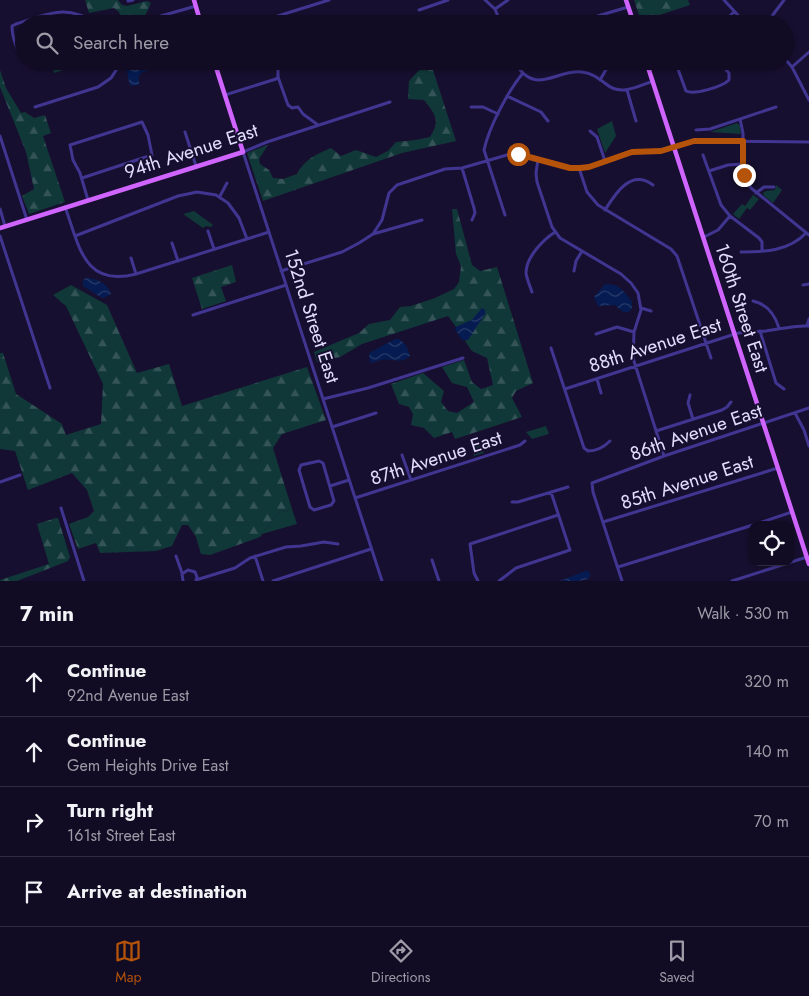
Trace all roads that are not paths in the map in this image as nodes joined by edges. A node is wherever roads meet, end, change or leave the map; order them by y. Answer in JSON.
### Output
{"nodes":[{"id":1,"x":133,"y":0,"type":"edge"},
{"id":2,"x":194,"y":0,"type":"edge"},
{"id":3,"x":329,"y":0,"type":"edge"},
{"id":4,"x":448,"y":0,"type":"edge"},
{"id":5,"x":485,"y":0,"type":"edge"},
{"id":6,"x":508,"y":0,"type":"edge"},
{"id":7,"x":626,"y":0,"type":"edge"},
{"id":8,"x":724,"y":0,"type":"edge"},
{"id":9,"x":784,"y":0,"type":"edge"},
{"id":10,"x":128,"y":1,"type":"dead end"},
{"id":11,"x":434,"y":2,"type":"edge"},
{"id":12,"x":196,"y":6,"type":"junction"},
{"id":13,"x":628,"y":6,"type":"junction"},
{"id":14,"x":495,"y":9,"type":"junction"},
{"id":15,"x":419,"y":10,"type":"dead end"},
{"id":16,"x":734,"y":12,"type":"junction"},
{"id":17,"x":50,"y":15,"type":"edge"},
{"id":18,"x":83,"y":15,"type":"edge"},
{"id":19,"x":164,"y":15,"type":"edge"},
{"id":20,"x":199,"y":15,"type":"edge"},
{"id":21,"x":281,"y":15,"type":"edge"},
{"id":22,"x":497,"y":15,"type":"edge"},
{"id":23,"x":600,"y":15,"type":"edge"},
{"id":24,"x":631,"y":15,"type":"edge"},
{"id":25,"x":731,"y":15,"type":"edge"},
{"id":26,"x":737,"y":15,"type":"edge"},
{"id":27,"x":773,"y":15,"type":"edge"},
{"id":28,"x":15,"y":25,"type":"edge"},
{"id":29,"x":15,"y":39,"type":"edge"},
{"id":30,"x":809,"y":52,"type":"edge"},
{"id":31,"x":794,"y":65,"type":"edge"},
{"id":32,"x":116,"y":70,"type":"edge"},
{"id":33,"x":217,"y":70,"type":"edge"},
{"id":34,"x":278,"y":70,"type":"edge"},
{"id":35,"x":521,"y":70,"type":"edge"},
{"id":36,"x":606,"y":70,"type":"edge"},
{"id":37,"x":649,"y":70,"type":"edge"},
{"id":38,"x":679,"y":70,"type":"edge"},
{"id":39,"x":727,"y":70,"type":"edge"},
{"id":40,"x":794,"y":70,"type":"edge"},
{"id":41,"x":523,"y":73,"type":"junction"},
{"id":42,"x":278,"y":77,"type":"junction"},
{"id":43,"x":600,"y":80,"type":"junction"},
{"id":44,"x":653,"y":82,"type":"junction"},
{"id":45,"x":627,"y":90,"type":"junction"},
{"id":46,"x":225,"y":96,"type":"junction"},
{"id":47,"x":507,"y":96,"type":"junction"},
{"id":48,"x":809,"y":100,"type":"edge"},
{"id":49,"x":390,"y":102,"type":"dead end"},
{"id":50,"x":471,"y":106,"type":"dead end"},
{"id":51,"x":35,"y":107,"type":"dead end"},
{"id":52,"x":776,"y":108,"type":"dead end"},
{"id":53,"x":498,"y":114,"type":"junction"},
{"id":54,"x":740,"y":119,"type":"junction"},
{"id":55,"x":548,"y":121,"type":"dead end"},
{"id":56,"x":636,"y":121,"type":"dead end"},
{"id":57,"x":319,"y":125,"type":"junction"},
{"id":58,"x":696,"y":130,"type":"dead end"},
{"id":59,"x":590,"y":131,"type":"dead end"},
{"id":60,"x":185,"y":132,"type":"dead end"},
{"id":61,"x":0,"y":136,"type":"edge"},
{"id":62,"x":743,"y":141,"type":"junction"},
{"id":63,"x":809,"y":142,"type":"edge"},
{"id":64,"x":674,"y":147,"type":"junction"},
{"id":65,"x":243,"y":152,"type":"junction"},
{"id":66,"x":703,"y":155,"type":"dead end"},
{"id":67,"x":538,"y":159,"type":"junction"},
{"id":68,"x":486,"y":160,"type":"junction"},
{"id":69,"x":605,"y":161,"type":"junction"},
{"id":70,"x":743,"y":164,"type":"junction"},
{"id":71,"x":196,"y":166,"type":"junction"},
{"id":72,"x":462,"y":168,"type":"junction"},
{"id":73,"x":580,"y":168,"type":"junction"},
{"id":74,"x":709,"y":171,"type":"junction"},
{"id":75,"x":82,"y":178,"type":"junction"},
{"id":76,"x":227,"y":183,"type":"dead end"},
{"id":77,"x":653,"y":185,"type":"dead end"},
{"id":78,"x":774,"y":187,"type":"dead end"},
{"id":79,"x":756,"y":193,"type":"junction"},
{"id":80,"x":220,"y":196,"type":"junction"},
{"id":81,"x":88,"y":200,"type":"junction"},
{"id":82,"x":65,"y":208,"type":"junction"},
{"id":83,"x":0,"y":209,"type":"edge"},
{"id":84,"x":605,"y":210,"type":"junction"},
{"id":85,"x":505,"y":216,"type":"dead end"},
{"id":86,"x":730,"y":216,"type":"junction"},
{"id":87,"x":27,"y":220,"type":"junction"},
{"id":88,"x":422,"y":220,"type":"dead end"},
{"id":89,"x":472,"y":220,"type":"dead end"},
{"id":90,"x":3,"y":227,"type":"edge"},
{"id":91,"x":208,"y":231,"type":"dead end"},
{"id":92,"x":269,"y":232,"type":"junction"},
{"id":93,"x":555,"y":232,"type":"junction"},
{"id":94,"x":373,"y":234,"type":"junction"},
{"id":95,"x":808,"y":234,"type":"edge"},
{"id":96,"x":0,"y":236,"type":"edge"},
{"id":97,"x":74,"y":236,"type":"junction"},
{"id":98,"x":704,"y":237,"type":"junction"},
{"id":99,"x":246,"y":239,"type":"junction"},
{"id":100,"x":172,"y":243,"type":"dead end"},
{"id":101,"x":214,"y":249,"type":"junction"},
{"id":102,"x":582,"y":251,"type":"junction"},
{"id":103,"x":762,"y":251,"type":"junction"},
{"id":104,"x":741,"y":252,"type":"dead end"},
{"id":105,"x":131,"y":258,"type":"dead end"},
{"id":106,"x":178,"y":261,"type":"junction"},
{"id":107,"x":281,"y":271,"type":"junction"},
{"id":108,"x":574,"y":271,"type":"dead end"},
{"id":109,"x":136,"y":274,"type":"junction"},
{"id":110,"x":809,"y":284,"type":"edge"},
{"id":111,"x":286,"y":285,"type":"junction"},
{"id":112,"x":803,"y":285,"type":"dead end"},
{"id":113,"x":532,"y":292,"type":"dead end"},
{"id":114,"x":754,"y":301,"type":"dead end"},
{"id":115,"x":641,"y":308,"type":"junction"},
{"id":116,"x":651,"y":311,"type":"dead end"},
{"id":117,"x":193,"y":315,"type":"dead end"},
{"id":118,"x":809,"y":319,"type":"edge"},
{"id":119,"x":808,"y":326,"type":"edge"},
{"id":120,"x":779,"y":328,"type":"junction"},
{"id":121,"x":760,"y":331,"type":"junction"},
{"id":122,"x":634,"y":332,"type":"junction"},
{"id":123,"x":596,"y":334,"type":"dead end"},
{"id":124,"x":735,"y":334,"type":"junction"},
{"id":125,"x":706,"y":343,"type":"junction"},
{"id":126,"x":551,"y":348,"type":"dead end"},
{"id":127,"x":463,"y":358,"type":"dead end"},
{"id":128,"x":712,"y":358,"type":"dead end"},
{"id":129,"x":634,"y":367,"type":"junction"},
{"id":130,"x":597,"y":379,"type":"junction"},
{"id":131,"x":50,"y":388,"type":"dead end"},
{"id":132,"x":565,"y":389,"type":"junction"},
{"id":133,"x":784,"y":389,"type":"dead end"},
{"id":134,"x":601,"y":393,"type":"dead end"},
{"id":135,"x":690,"y":395,"type":"dead end"},
{"id":136,"x":323,"y":399,"type":"junction"},
{"id":137,"x":731,"y":402,"type":"dead end"},
{"id":138,"x":809,"y":408,"type":"edge"},
{"id":139,"x":376,"y":413,"type":"dead end"},
{"id":140,"x":795,"y":413,"type":"junction"},
{"id":141,"x":693,"y":419,"type":"junction"},
{"id":142,"x":764,"y":423,"type":"junction"},
{"id":143,"x":332,"y":427,"type":"junction"},
{"id":144,"x":656,"y":431,"type":"junction"},
{"id":145,"x":526,"y":441,"type":"dead end"},
{"id":146,"x":610,"y":442,"type":"dead end"},
{"id":147,"x":809,"y":446,"type":"edge"},
{"id":148,"x":402,"y":454,"type":"dead end"},
{"id":149,"x":664,"y":456,"type":"junction"},
{"id":150,"x":778,"y":468,"type":"junction"},
{"id":151,"x":20,"y":475,"type":"dead end"},
{"id":152,"x":349,"y":480,"type":"junction"},
{"id":153,"x":411,"y":480,"type":"junction"},
{"id":154,"x":0,"y":482,"type":"edge"},
{"id":155,"x":330,"y":486,"type":"junction"},
{"id":156,"x":568,"y":487,"type":"dead end"},
{"id":157,"x":551,"y":492,"type":"junction"},
{"id":158,"x":355,"y":498,"type":"junction"},
{"id":159,"x":512,"y":502,"type":"dead end"},
{"id":160,"x":61,"y":508,"type":"dead end"},
{"id":161,"x":792,"y":512,"type":"junction"},
{"id":162,"x":558,"y":515,"type":"junction"},
{"id":163,"x":765,"y":521,"type":"edge"},
{"id":164,"x":603,"y":522,"type":"junction"},
{"id":165,"x":749,"y":526,"type":"edge"},
{"id":166,"x":338,"y":544,"type":"dead end"},
{"id":167,"x":371,"y":549,"type":"junction"},
{"id":168,"x":176,"y":556,"type":"dead end"},
{"id":169,"x":255,"y":556,"type":"junction"},
{"id":170,"x":807,"y":557,"type":"junction"},
{"id":171,"x":432,"y":560,"type":"dead end"},
{"id":172,"x":809,"y":564,"type":"edge"},
{"id":173,"x":618,"y":567,"type":"junction"},
{"id":174,"x":182,"y":574,"type":"junction"},
{"id":175,"x":84,"y":581,"type":"edge"},
{"id":176,"x":183,"y":581,"type":"edge"},
{"id":177,"x":196,"y":581,"type":"edge"},
{"id":178,"x":264,"y":581,"type":"edge"},
{"id":179,"x":273,"y":581,"type":"edge"},
{"id":180,"x":382,"y":581,"type":"edge"},
{"id":181,"x":438,"y":581,"type":"edge"},
{"id":182,"x":478,"y":581,"type":"edge"},
{"id":183,"x":499,"y":581,"type":"edge"},
{"id":184,"x":622,"y":581,"type":"edge"},
{"id":185,"x":732,"y":581,"type":"edge"}],
"edges":[{"from":1,"to":10,"type":"street"},
{"from":2,"to":12,"type":"main road"},
{"from":3,"to":21,"type":"street"},
{"from":4,"to":11,"type":"street"},
{"from":5,"to":14,"type":"street"},
{"from":6,"to":14,"type":"street"},
{"from":7,"to":13,"type":"main road"},
{"from":8,"to":16,"type":"street"},
{"from":9,"to":27,"type":"street"},
{"from":11,"to":15,"type":"street"},
{"from":12,"to":19,"type":"street"},
{"from":12,"to":20,"type":"main road"},
{"from":13,"to":23,"type":"street"},
{"from":13,"to":24,"type":"main road"},
{"from":14,"to":22,"type":"street"},
{"from":16,"to":25,"type":"street"},
{"from":16,"to":26,"type":"street"},
{"from":17,"to":18,"type":"street"},
{"from":28,"to":29,"type":"street"},
{"from":30,"to":31,"type":"street"},
{"from":32,"to":51,"type":"street"},
{"from":33,"to":46,"type":"main road","name":"152nd Street East"},
{"from":34,"to":42,"type":"street"},
{"from":35,"to":41,"type":"street"},
{"from":36,"to":43,"type":"street"},
{"from":37,"to":44,"type":"main road","name":"160th Street East"},
{"from":38,"to":39,"type":"street"},
{"from":40,"to":48,"type":"street"},
{"from":41,"to":43,"type":"street"},
{"from":41,"to":47,"type":"street"},
{"from":42,"to":46,"type":"street"},
{"from":42,"to":57,"type":"street"},
{"from":43,"to":45,"type":"street"},
{"from":44,"to":45,"type":"street"},
{"from":44,"to":64,"type":"main road","name":"160th Street East"},
{"from":45,"to":56,"type":"street"},
{"from":46,"to":65,"type":"main road","name":"152nd Street East"},
{"from":47,"to":53,"type":"street"},
{"from":47,"to":55,"type":"street"},
{"from":49,"to":57,"type":"street","name":"94th Avenue East"},
{"from":50,"to":53,"type":"street"},
{"from":52,"to":54,"type":"street"},
{"from":53,"to":68,"type":"street"},
{"from":54,"to":58,"type":"street"},
{"from":54,"to":62,"type":"street"},
{"from":57,"to":65,"type":"street","name":"94th Avenue East"},
{"from":59,"to":69,"type":"street"},
{"from":60,"to":71,"type":"street"},
{"from":61,"to":87,"type":"street"},
{"from":62,"to":63,"type":"street"},
{"from":62,"to":64,"type":"street"},
{"from":62,"to":70,"type":"street"},
{"from":64,"to":69,"type":"street"},
{"from":64,"to":98,"type":"main road","name":"160th Street East"},
{"from":65,"to":71,"type":"main road","name":"94th Avenue East"},
{"from":65,"to":92,"type":"street","name":"152nd Street East"},
{"from":66,"to":74,"type":"street"},
{"from":67,"to":68,"type":"street"},
{"from":67,"to":73,"type":"street"},
{"from":67,"to":93,"type":"street"},
{"from":68,"to":72,"type":"street"},
{"from":68,"to":85,"type":"street"},
{"from":69,"to":73,"type":"street"},
{"from":70,"to":74,"type":"street"},
{"from":70,"to":79,"type":"street"},
{"from":71,"to":81,"type":"main road","name":"94th Avenue East"},
{"from":72,"to":89,"type":"street"},
{"from":72,"to":94,"type":"street"},
{"from":73,"to":84,"type":"street"},
{"from":74,"to":86,"type":"street"},
{"from":75,"to":75,"type":"street"},
{"from":75,"to":81,"type":"street"},
{"from":76,"to":80,"type":"street"},
{"from":77,"to":84,"type":"street"},
{"from":78,"to":79,"type":"street"},
{"from":79,"to":95,"type":"street"},
{"from":80,"to":97,"type":"street"},
{"from":80,"to":99,"type":"street"},
{"from":81,"to":82,"type":"main road","name":"94th Avenue East"},
{"from":82,"to":87,"type":"main road","name":"94th Avenue East"},
{"from":82,"to":97,"type":"street"},
{"from":83,"to":90,"type":"street"},
{"from":84,"to":125,"type":"street"},
{"from":86,"to":98,"type":"street"},
{"from":86,"to":103,"type":"street"},
{"from":87,"to":90,"type":"main road","name":"94th Avenue East"},
{"from":88,"to":94,"type":"street"},
{"from":91,"to":101,"type":"street"},
{"from":92,"to":99,"type":"street"},
{"from":92,"to":107,"type":"street","name":"152nd Street East"},
{"from":93,"to":102,"type":"street"},
{"from":93,"to":113,"type":"street"},
{"from":94,"to":107,"type":"street"},
{"from":95,"to":103,"type":"street"},
{"from":96,"to":131,"type":"street"},
{"from":97,"to":109,"type":"street"},
{"from":98,"to":124,"type":"main road","name":"160th Street East"},
{"from":99,"to":101,"type":"street"},
{"from":100,"to":106,"type":"street"},
{"from":101,"to":106,"type":"street"},
{"from":102,"to":108,"type":"street"},
{"from":102,"to":115,"type":"street"},
{"from":103,"to":104,"type":"street"},
{"from":105,"to":109,"type":"street"},
{"from":106,"to":109,"type":"street"},
{"from":107,"to":111,"type":"street","name":"152nd Street East"},
{"from":110,"to":112,"type":"street"},
{"from":111,"to":117,"type":"street"},
{"from":111,"to":136,"type":"street","name":"152nd Street East"},
{"from":114,"to":120,"type":"street"},
{"from":115,"to":116,"type":"street"},
{"from":115,"to":122,"type":"street"},
{"from":118,"to":119,"type":"street","name":"88th Avenue East"},
{"from":119,"to":120,"type":"street","name":"88th Avenue East"},
{"from":120,"to":121,"type":"street","name":"88th Avenue East"},
{"from":121,"to":124,"type":"street","name":"88th Avenue East"},
{"from":121,"to":133,"type":"street"},
{"from":122,"to":123,"type":"street"},
{"from":122,"to":129,"type":"street"},
{"from":124,"to":125,"type":"street","name":"88th Avenue East"},
{"from":124,"to":142,"type":"main road","name":"160th Street East"},
{"from":125,"to":128,"type":"street"},
{"from":125,"to":129,"type":"street","name":"88th Avenue East"},
{"from":126,"to":132,"type":"street"},
{"from":127,"to":136,"type":"street"},
{"from":129,"to":130,"type":"street","name":"88th Avenue East"},
{"from":129,"to":144,"type":"street"},
{"from":130,"to":132,"type":"street","name":"88th Avenue East"},
{"from":130,"to":134,"type":"street"},
{"from":132,"to":146,"type":"street"},
{"from":135,"to":141,"type":"street"},
{"from":136,"to":143,"type":"street","name":"152nd Street East"},
{"from":137,"to":141,"type":"street"},
{"from":138,"to":140,"type":"street","name":"86th Avenue East"},
{"from":139,"to":143,"type":"street"},
{"from":140,"to":142,"type":"street","name":"86th Avenue East"},
{"from":140,"to":147,"type":"street"},
{"from":141,"to":144,"type":"street"},
{"from":142,"to":149,"type":"street","name":"86th Avenue East"},
{"from":142,"to":150,"type":"main road","name":"160th Street East"},
{"from":143,"to":152,"type":"street","name":"152nd Street East"},
{"from":144,"to":149,"type":"street"},
{"from":145,"to":153,"type":"street","name":"87th Avenue East"},
{"from":148,"to":153,"type":"street"},
{"from":149,"to":164,"type":"street","name":"86th Avenue East"},
{"from":150,"to":161,"type":"main road","name":"160th Street East"},
{"from":150,"to":164,"type":"street","name":"85th Avenue East"},
{"from":151,"to":154,"type":"street"},
{"from":152,"to":155,"type":"street"},
{"from":152,"to":158,"type":"street","name":"152nd Street East"},
{"from":153,"to":158,"type":"street","name":"87th Avenue East"},
{"from":155,"to":155,"type":"street"},
{"from":156,"to":157,"type":"street"},
{"from":157,"to":159,"type":"street"},
{"from":157,"to":162,"type":"street"},
{"from":158,"to":167,"type":"street","name":"152nd Street East"},
{"from":160,"to":175,"type":"street"},
{"from":161,"to":163,"type":"street"},
{"from":161,"to":170,"type":"main road","name":"160th Street East"},
{"from":162,"to":182,"type":"street"},
{"from":162,"to":183,"type":"street"},
{"from":164,"to":173,"type":"street"},
{"from":165,"to":173,"type":"street"},
{"from":166,"to":169,"type":"street"},
{"from":167,"to":179,"type":"street"},
{"from":167,"to":180,"type":"street","name":"152nd Street East"},
{"from":168,"to":174,"type":"street"},
{"from":169,"to":177,"type":"street"},
{"from":169,"to":178,"type":"street"},
{"from":170,"to":172,"type":"main road","name":"160th Street East"},
{"from":170,"to":185,"type":"street"},
{"from":171,"to":181,"type":"street"},
{"from":173,"to":184,"type":"street"},
{"from":174,"to":176,"type":"street"},
{"from":174,"to":177,"type":"street"}]}
